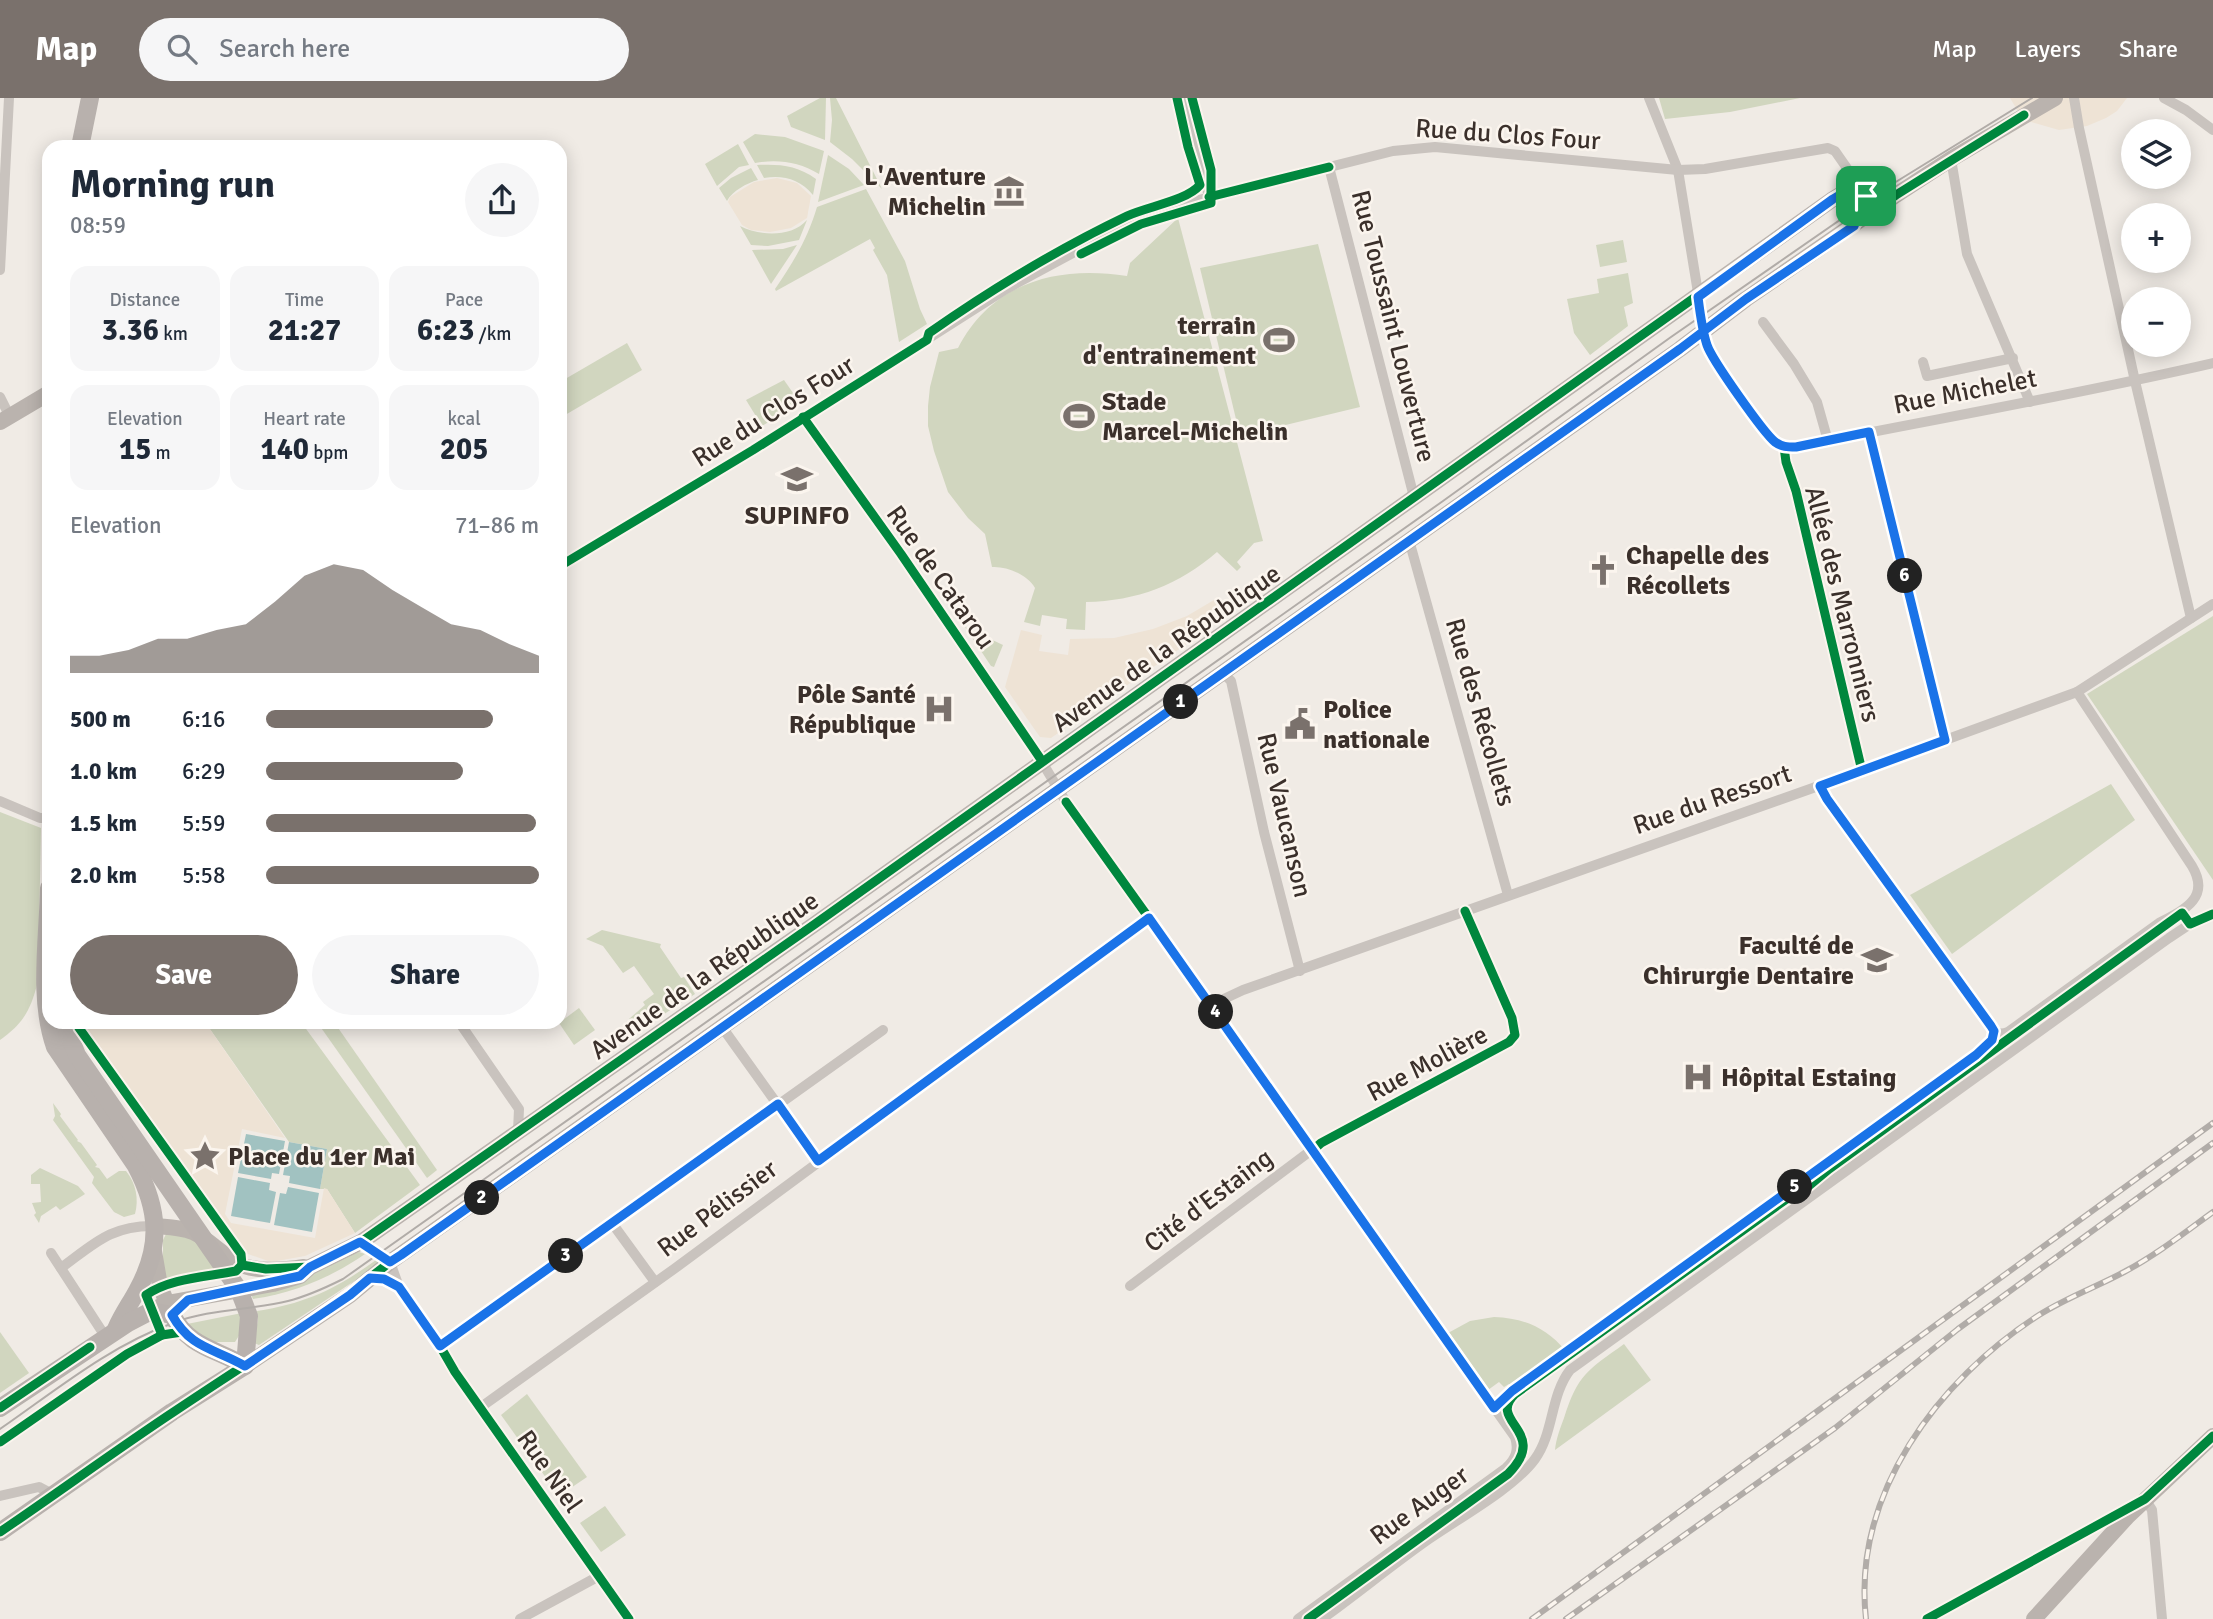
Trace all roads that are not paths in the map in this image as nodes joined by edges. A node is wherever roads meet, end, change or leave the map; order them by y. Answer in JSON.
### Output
{"nodes":[{"id":1,"x":9,"y":98,"type":"edge"},
{"id":2,"x":80,"y":98,"type":"edge"},
{"id":3,"x":90,"y":98,"type":"edge"},
{"id":4,"x":1185,"y":98,"type":"edge"},
{"id":5,"x":1649,"y":98,"type":"edge"},
{"id":6,"x":2054,"y":98,"type":"edge"},
{"id":7,"x":2074,"y":98,"type":"edge"},
{"id":8,"x":2164,"y":98,"type":"edge"},
{"id":9,"x":2213,"y":130,"type":"edge"},
{"id":10,"x":71,"y":140,"type":"edge"},
{"id":11,"x":81,"y":140,"type":"edge"},
{"id":12,"x":1951,"y":159,"type":"junction"},
{"id":13,"x":1329,"y":167,"type":"junction"},
{"id":14,"x":1678,"y":170,"type":"junction"},
{"id":15,"x":1862,"y":190,"type":"junction"},
{"id":16,"x":1896,"y":195,"type":"junction"},
{"id":17,"x":1209,"y":197,"type":"junction"},
{"id":18,"x":1854,"y":226,"type":"junction"},
{"id":19,"x":0,"y":261,"type":"edge"},
{"id":20,"x":0,"y":270,"type":"edge"},
{"id":21,"x":1698,"y":297,"type":"junction"},
{"id":22,"x":1763,"y":322,"type":"dead end"},
{"id":23,"x":1703,"y":330,"type":"junction"},
{"id":24,"x":2013,"y":358,"type":"junction"},
{"id":25,"x":1923,"y":362,"type":"dead end"},
{"id":26,"x":2213,"y":363,"type":"edge"},
{"id":27,"x":2135,"y":381,"type":"junction"},
{"id":28,"x":0,"y":397,"type":"edge"},
{"id":29,"x":42,"y":397,"type":"edge"},
{"id":30,"x":2030,"y":402,"type":"junction"},
{"id":31,"x":803,"y":417,"type":"junction"},
{"id":32,"x":5,"y":420,"type":"edge"},
{"id":33,"x":1869,"y":432,"type":"junction"},
{"id":34,"x":1828,"y":441,"type":"junction"},
{"id":35,"x":1784,"y":447,"type":"junction"},
{"id":36,"x":1414,"y":497,"type":"junction"},
{"id":37,"x":1409,"y":540,"type":"junction"},
{"id":38,"x":567,"y":562,"type":"edge"},
{"id":39,"x":2213,"y":604,"type":"edge"},
{"id":40,"x":2191,"y":618,"type":"junction"},
{"id":41,"x":1223,"y":673,"type":"junction"},
{"id":42,"x":2077,"y":692,"type":"junction"},
{"id":43,"x":1945,"y":740,"type":"junction"},
{"id":44,"x":1042,"y":761,"type":"junction"},
{"id":45,"x":1862,"y":771,"type":"junction"},
{"id":46,"x":1056,"y":783,"type":"junction"},
{"id":47,"x":1820,"y":786,"type":"junction"},
{"id":48,"x":0,"y":802,"type":"edge"},
{"id":49,"x":42,"y":818,"type":"edge"},
{"id":50,"x":1508,"y":895,"type":"junction"},
{"id":51,"x":1465,"y":911,"type":"junction"},
{"id":52,"x":2213,"y":914,"type":"edge"},
{"id":53,"x":1149,"y":918,"type":"junction"},
{"id":54,"x":1300,"y":971,"type":"junction"},
{"id":55,"x":1211,"y":1005,"type":"junction"},
{"id":56,"x":722,"y":1027,"type":"junction"},
{"id":57,"x":48,"y":1029,"type":"edge"},
{"id":58,"x":68,"y":1029,"type":"edge"},
{"id":59,"x":464,"y":1029,"type":"edge"},
{"id":60,"x":883,"y":1030,"type":"dead end"},
{"id":61,"x":1994,"y":1031,"type":"junction"},
{"id":62,"x":778,"y":1104,"type":"junction"},
{"id":63,"x":519,"y":1109,"type":"junction"},
{"id":64,"x":542,"y":1114,"type":"junction"},
{"id":65,"x":518,"y":1131,"type":"junction"},
{"id":66,"x":1313,"y":1150,"type":"junction"},
{"id":67,"x":818,"y":1161,"type":"junction"},
{"id":68,"x":612,"y":1223,"type":"junction"},
{"id":69,"x":155,"y":1226,"type":"junction"},
{"id":70,"x":207,"y":1241,"type":"junction"},
{"id":71,"x":360,"y":1242,"type":"junction"},
{"id":72,"x":153,"y":1251,"type":"junction"},
{"id":73,"x":51,"y":1253,"type":"dead end"},
{"id":74,"x":390,"y":1262,"type":"junction"},
{"id":75,"x":310,"y":1267,"type":"junction"},
{"id":76,"x":61,"y":1268,"type":"junction"},
{"id":77,"x":370,"y":1278,"type":"junction"},
{"id":78,"x":655,"y":1282,"type":"junction"},
{"id":79,"x":1130,"y":1286,"type":"dead end"},
{"id":80,"x":399,"y":1287,"type":"junction"},
{"id":81,"x":239,"y":1290,"type":"junction"},
{"id":82,"x":163,"y":1310,"type":"junction"},
{"id":83,"x":111,"y":1333,"type":"junction"},
{"id":84,"x":440,"y":1346,"type":"junction"},
{"id":85,"x":245,"y":1366,"type":"junction"},
{"id":86,"x":0,"y":1408,"type":"edge"},
{"id":87,"x":481,"y":1408,"type":"junction"},
{"id":88,"x":1494,"y":1408,"type":"junction"},
{"id":89,"x":2213,"y":1436,"type":"edge"},
{"id":90,"x":54,"y":1495,"type":"junction"},
{"id":91,"x":0,"y":1496,"type":"edge"},
{"id":92,"x":2145,"y":1499,"type":"junction"},
{"id":93,"x":0,"y":1532,"type":"edge"},
{"id":94,"x":599,"y":1576,"type":"junction"},
{"id":95,"x":520,"y":1619,"type":"edge"},
{"id":96,"x":629,"y":1619,"type":"edge"},
{"id":97,"x":1298,"y":1619,"type":"edge"},
{"id":98,"x":1322,"y":1619,"type":"edge"},
{"id":99,"x":2034,"y":1619,"type":"edge"},
{"id":100,"x":2162,"y":1619,"type":"edge"}],
"edges":[{"from":1,"to":19,"type":"street"},
{"from":2,"to":10,"type":"main road"},
{"from":3,"to":11,"type":"main road"},
{"from":4,"to":17,"type":"street"},
{"from":5,"to":14,"type":"street"},
{"from":6,"to":12,"type":"main road","name":"Avenue de la République"},
{"from":7,"to":27,"type":"street"},
{"from":8,"to":9,"type":"street"},
{"from":12,"to":16,"type":"main road","name":"Avenue de la République"},
{"from":12,"to":24,"type":"street"},
{"from":13,"to":14,"type":"street","name":"Rue du Clos Four"},
{"from":13,"to":17,"type":"street","name":"Rue du Clos Four"},
{"from":13,"to":36,"type":"street","name":"Rue Toussaint Louverture"},
{"from":14,"to":15,"type":"street","name":"Rue du Clos Four"},
{"from":14,"to":21,"type":"street"},
{"from":15,"to":16,"type":"main road","name":"Avenue de la République"},
{"from":15,"to":18,"type":"street"},
{"from":15,"to":21,"type":"main road","name":"Avenue de la République"},
{"from":16,"to":18,"type":"main road","name":"Avenue de la République"},
{"from":17,"to":31,"type":"street","name":"Rue du Clos Four"},
{"from":18,"to":23,"type":"main road","name":"Avenue de la République"},
{"from":19,"to":20,"type":"street"},
{"from":21,"to":23,"type":"street"},
{"from":21,"to":36,"type":"main road","name":"Avenue de la République"},
{"from":22,"to":34,"type":"street"},
{"from":23,"to":35,"type":"street"},
{"from":23,"to":37,"type":"main road","name":"Avenue de la République"},
{"from":24,"to":25,"type":"street"},
{"from":24,"to":30,"type":"street"},
{"from":26,"to":27,"type":"street","name":"Rue Michelet"},
{"from":27,"to":30,"type":"street","name":"Rue Michelet"},
{"from":27,"to":40,"type":"street"},
{"from":28,"to":32,"type":"street"},
{"from":29,"to":32,"type":"main road"},
{"from":30,"to":33,"type":"street","name":"Rue Michelet"},
{"from":31,"to":38,"type":"street","name":"Rue du Clos Four"},
{"from":31,"to":44,"type":"street","name":"Rue de Catarou"},
{"from":33,"to":34,"type":"street","name":"Rue Michelet"},
{"from":33,"to":43,"type":"street"},
{"from":34,"to":35,"type":"street","name":"Rue Michelet"},
{"from":35,"to":45,"type":"street","name":"Allée des Marronniers"},
{"from":36,"to":44,"type":"main road","name":"Avenue de la République"},
{"from":37,"to":41,"type":"main road","name":"Avenue de la République"},
{"from":37,"to":50,"type":"street","name":"Rue des Récollets"},
{"from":39,"to":40,"type":"street","name":"Rue du Ressort"},
{"from":40,"to":42,"type":"street","name":"Rue du Ressort"},
{"from":41,"to":46,"type":"main road","name":"Avenue de la République"},
{"from":41,"to":54,"type":"street","name":"Rue Vaucanson"},
{"from":42,"to":43,"type":"street","name":"Rue du Ressort"},
{"from":42,"to":61,"type":"street"},
{"from":43,"to":45,"type":"street","name":"Rue du Ressort"},
{"from":44,"to":46,"type":"street","name":"Rue de Catarou"},
{"from":44,"to":64,"type":"main road","name":"Avenue de la République"},
{"from":45,"to":47,"type":"street","name":"Rue du Ressort"},
{"from":46,"to":53,"type":"street","name":"Rue de Catarou"},
{"from":46,"to":56,"type":"main road","name":"Avenue de la République"},
{"from":47,"to":50,"type":"street","name":"Rue du Ressort"},
{"from":47,"to":61,"type":"street"},
{"from":48,"to":49,"type":"street"},
{"from":50,"to":51,"type":"street","name":"Rue du Ressort"},
{"from":51,"to":54,"type":"street","name":"Rue du Ressort"},
{"from":51,"to":66,"type":"street","name":"Rue Molière"},
{"from":52,"to":98,"type":"street"},
{"from":53,"to":55,"type":"street","name":"Rue de Catarou"},
{"from":53,"to":67,"type":"street","name":"Rue Pélissier"},
{"from":54,"to":55,"type":"street","name":"Rue du Ressort"},
{"from":55,"to":66,"type":"street","name":"Rue de Catarou"},
{"from":56,"to":62,"type":"street"},
{"from":56,"to":74,"type":"main road","name":"Avenue de la République"},
{"from":57,"to":69,"type":"main road"},
{"from":58,"to":70,"type":"main road"},
{"from":59,"to":63,"type":"street"},
{"from":60,"to":62,"type":"street"},
{"from":61,"to":88,"type":"street"},
{"from":62,"to":67,"type":"street"},
{"from":62,"to":68,"type":"street"},
{"from":63,"to":64,"type":"street"},
{"from":63,"to":65,"type":"street"},
{"from":64,"to":65,"type":"main road","name":"Avenue de la République"},
{"from":65,"to":71,"type":"main road","name":"Avenue de la République"},
{"from":66,"to":79,"type":"street","name":"Cité d'Estaing"},
{"from":66,"to":88,"type":"street","name":"Rue Auger"},
{"from":67,"to":78,"type":"street","name":"Rue Pélissier"},
{"from":68,"to":78,"type":"street"},
{"from":68,"to":84,"type":"street"},
{"from":69,"to":70,"type":"main road"},
{"from":69,"to":72,"type":"main road"},
{"from":69,"to":76,"type":"street"},
{"from":70,"to":75,"type":"main road","name":"Avenue de la République"},
{"from":70,"to":81,"type":"main road"},
{"from":71,"to":74,"type":"street"},
{"from":71,"to":75,"type":"main road","name":"Avenue de la République"},
{"from":72,"to":82,"type":"main road"},
{"from":72,"to":83,"type":"main road"},
{"from":73,"to":76,"type":"street"},
{"from":74,"to":77,"type":"main road","name":"Avenue de la République"},
{"from":74,"to":80,"type":"street","name":"Rue Niel"},
{"from":75,"to":81,"type":"main road","name":"Avenue de la République"},
{"from":76,"to":83,"type":"street"},
{"from":77,"to":80,"type":"street"},
{"from":77,"to":85,"type":"main road","name":"Avenue de la République"},
{"from":78,"to":87,"type":"street","name":"Rue Pélissier"},
{"from":80,"to":84,"type":"street","name":"Rue Niel"},
{"from":81,"to":82,"type":"main road","name":"Avenue de la République"},
{"from":81,"to":85,"type":"main road"},
{"from":82,"to":83,"type":"main road"},
{"from":82,"to":85,"type":"main road"},
{"from":83,"to":86,"type":"main road"},
{"from":84,"to":87,"type":"street","name":"Rue Niel"},
{"from":85,"to":90,"type":"main road","name":"Avenue de la République"},
{"from":87,"to":94,"type":"street","name":"Rue Niel"},
{"from":88,"to":97,"type":"street","name":"Rue Auger"},
{"from":89,"to":92,"type":"main road"},
{"from":90,"to":91,"type":"street"},
{"from":90,"to":93,"type":"main road","name":"Avenue de la République"},
{"from":92,"to":99,"type":"main road"},
{"from":92,"to":100,"type":"street"},
{"from":94,"to":95,"type":"street"},
{"from":94,"to":96,"type":"street","name":"Rue Niel"}]}
